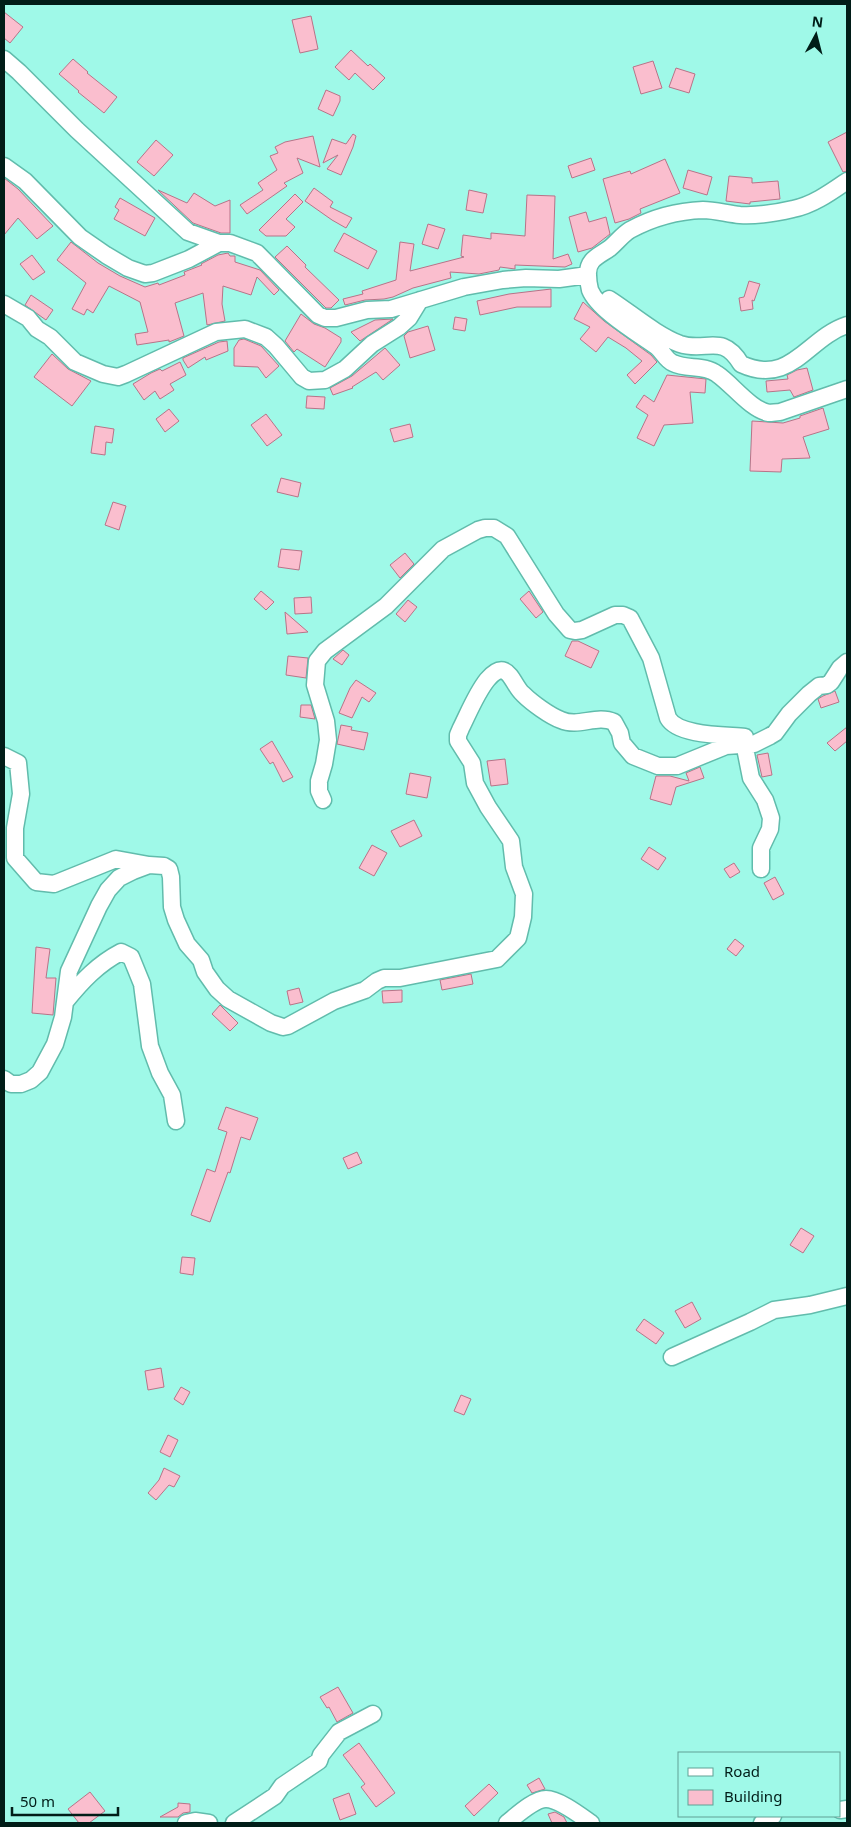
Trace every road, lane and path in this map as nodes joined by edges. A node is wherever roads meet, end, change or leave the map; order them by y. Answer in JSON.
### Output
{"nodes":[{"id":1,"x":4,"y":59,"type":"edge"},
{"id":2,"x":4,"y":166,"type":"edge"},
{"id":3,"x":847,"y":181,"type":"edge"},
{"id":4,"x":219,"y":243,"type":"junction"},
{"id":5,"x":588,"y":280,"type":"junction"},
{"id":6,"x":420,"y":300,"type":"junction"},
{"id":7,"x":4,"y":304,"type":"edge"},
{"id":8,"x":847,"y":325,"type":"edge"},
{"id":9,"x":847,"y":390,"type":"edge"},
{"id":10,"x":847,"y":662,"type":"edge"},
{"id":11,"x":770,"y":736,"type":"junction"},
{"id":12,"x":747,"y":745,"type":"junction"},
{"id":13,"x":4,"y":756,"type":"edge"},
{"id":14,"x":323,"y":800,"type":"dead end"},
{"id":15,"x":149,"y":865,"type":"junction"},
{"id":16,"x":760,"y":869,"type":"dead end"},
{"id":17,"x":65,"y":1002,"type":"junction"},
{"id":18,"x":4,"y":1079,"type":"edge"},
{"id":19,"x":176,"y":1121,"type":"dead end"},
{"id":20,"x":847,"y":1296,"type":"edge"},
{"id":21,"x":672,"y":1357,"type":"dead end"},
{"id":22,"x":373,"y":1714,"type":"dead end"},
{"id":23,"x":186,"y":1823,"type":"edge"},
{"id":24,"x":209,"y":1823,"type":"edge"},
{"id":25,"x":234,"y":1823,"type":"edge"},
{"id":26,"x":506,"y":1823,"type":"edge"},
{"id":27,"x":591,"y":1823,"type":"edge"}],
"edges":[{"from":1,"to":4,"type":"street"},
{"from":2,"to":4,"type":"street"},
{"from":3,"to":5,"type":"street"},
{"from":4,"to":6,"type":"street"},
{"from":5,"to":6,"type":"street"},
{"from":5,"to":8,"type":"street"},
{"from":5,"to":9,"type":"street"},
{"from":6,"to":7,"type":"street"},
{"from":10,"to":11,"type":"street"},
{"from":11,"to":12,"type":"street"},
{"from":11,"to":14,"type":"street"},
{"from":12,"to":15,"type":"street"},
{"from":12,"to":16,"type":"street"},
{"from":13,"to":15,"type":"street"},
{"from":15,"to":17,"type":"street"},
{"from":17,"to":18,"type":"street"},
{"from":17,"to":19,"type":"street"},
{"from":20,"to":21,"type":"street"},
{"from":22,"to":25,"type":"street"},
{"from":23,"to":24,"type":"street"},
{"from":26,"to":27,"type":"street"}]}
